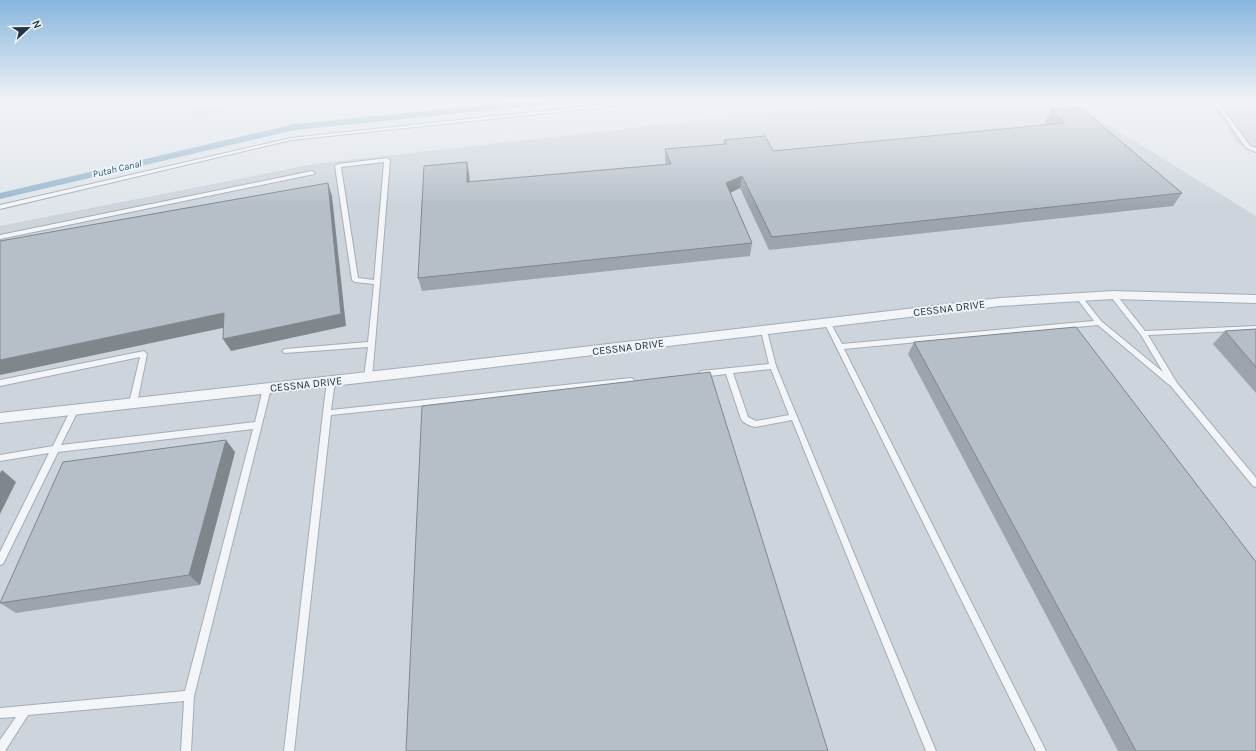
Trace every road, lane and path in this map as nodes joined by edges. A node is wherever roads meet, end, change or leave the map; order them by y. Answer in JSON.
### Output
{"nodes":[{"id":1,"x":301,"y":137,"type":"edge"},
{"id":2,"x":1241,"y":137,"type":"edge"},
{"id":3,"x":1256,"y":150,"type":"edge"},
{"id":4,"x":312,"y":173,"type":"dead end"},
{"id":5,"x":0,"y":207,"type":"edge"},
{"id":6,"x":0,"y":237,"type":"edge"},
{"id":7,"x":377,"y":282,"type":"junction"},
{"id":8,"x":1113,"y":295,"type":"junction"},
{"id":9,"x":1078,"y":296,"type":"junction"},
{"id":10,"x":1256,"y":299,"type":"edge"},
{"id":11,"x":827,"y":322,"type":"junction"},
{"id":12,"x":1099,"y":323,"type":"junction"},
{"id":13,"x":1256,"y":328,"type":"edge"},
{"id":14,"x":764,"y":331,"type":"junction"},
{"id":15,"x":1143,"y":333,"type":"junction"},
{"id":16,"x":372,"y":344,"type":"junction"},
{"id":17,"x":839,"y":346,"type":"junction"},
{"id":18,"x":285,"y":352,"type":"dead end"},
{"id":19,"x":773,"y":366,"type":"junction"},
{"id":20,"x":729,"y":371,"type":"junction"},
{"id":21,"x":689,"y":375,"type":"edge"},
{"id":22,"x":368,"y":377,"type":"junction"},
{"id":23,"x":642,"y":380,"type":"edge"},
{"id":24,"x":331,"y":381,"type":"junction"},
{"id":25,"x":0,"y":384,"type":"edge"},
{"id":26,"x":1174,"y":385,"type":"junction"},
{"id":27,"x":267,"y":388,"type":"junction"},
{"id":28,"x":133,"y":403,"type":"junction"},
{"id":29,"x":75,"y":409,"type":"junction"},
{"id":30,"x":327,"y":413,"type":"junction"},
{"id":31,"x":794,"y":417,"type":"junction"},
{"id":32,"x":0,"y":418,"type":"edge"},
{"id":33,"x":258,"y":425,"type":"junction"},
{"id":34,"x":56,"y":449,"type":"junction"},
{"id":35,"x":0,"y":458,"type":"edge"},
{"id":36,"x":1254,"y":480,"type":"edge"},
{"id":37,"x":0,"y":561,"type":"edge"},
{"id":38,"x":189,"y":696,"type":"junction"},
{"id":39,"x":26,"y":710,"type":"junction"},
{"id":40,"x":0,"y":713,"type":"edge"},
{"id":41,"x":0,"y":749,"type":"edge"},
{"id":42,"x":186,"y":751,"type":"edge"},
{"id":43,"x":289,"y":751,"type":"edge"},
{"id":44,"x":931,"y":751,"type":"edge"},
{"id":45,"x":1041,"y":751,"type":"edge"}],
"edges":[{"from":1,"to":5,"type":"lane"},
{"from":2,"to":3,"type":"lane"},
{"from":4,"to":6,"type":"lane"},
{"from":7,"to":7,"type":"lane"},
{"from":7,"to":16,"type":"lane"},
{"from":8,"to":9,"type":"street","name":"CESSNA DRIVE"},
{"from":8,"to":10,"type":"street","name":"CESSNA DRIVE"},
{"from":8,"to":15,"type":"lane"},
{"from":9,"to":11,"type":"street","name":"CESSNA DRIVE"},
{"from":9,"to":12,"type":"lane"},
{"from":11,"to":14,"type":"street","name":"CESSNA DRIVE"},
{"from":11,"to":17,"type":"lane"},
{"from":12,"to":17,"type":"lane"},
{"from":12,"to":26,"type":"lane"},
{"from":13,"to":15,"type":"lane"},
{"from":14,"to":19,"type":"lane"},
{"from":14,"to":22,"type":"street","name":"CESSNA DRIVE"},
{"from":15,"to":26,"type":"lane"},
{"from":16,"to":18,"type":"lane"},
{"from":16,"to":22,"type":"lane"},
{"from":17,"to":45,"type":"lane"},
{"from":19,"to":20,"type":"lane"},
{"from":19,"to":31,"type":"lane"},
{"from":20,"to":21,"type":"lane"},
{"from":20,"to":31,"type":"lane"},
{"from":22,"to":24,"type":"street","name":"CESSNA DRIVE"},
{"from":23,"to":30,"type":"lane"},
{"from":24,"to":27,"type":"street","name":"CESSNA DRIVE"},
{"from":24,"to":30,"type":"lane"},
{"from":25,"to":28,"type":"lane"},
{"from":26,"to":36,"type":"lane"},
{"from":27,"to":28,"type":"street","name":"CESSNA DRIVE"},
{"from":27,"to":33,"type":"lane"},
{"from":28,"to":29,"type":"street","name":"CESSNA DRIVE"},
{"from":29,"to":32,"type":"street","name":"CESSNA DRIVE"},
{"from":29,"to":34,"type":"lane"},
{"from":30,"to":43,"type":"lane"},
{"from":31,"to":44,"type":"lane"},
{"from":33,"to":34,"type":"lane"},
{"from":33,"to":38,"type":"lane"},
{"from":34,"to":35,"type":"lane"},
{"from":34,"to":37,"type":"lane"},
{"from":38,"to":39,"type":"lane"},
{"from":38,"to":42,"type":"lane"},
{"from":39,"to":40,"type":"lane"},
{"from":39,"to":41,"type":"lane"}]}
